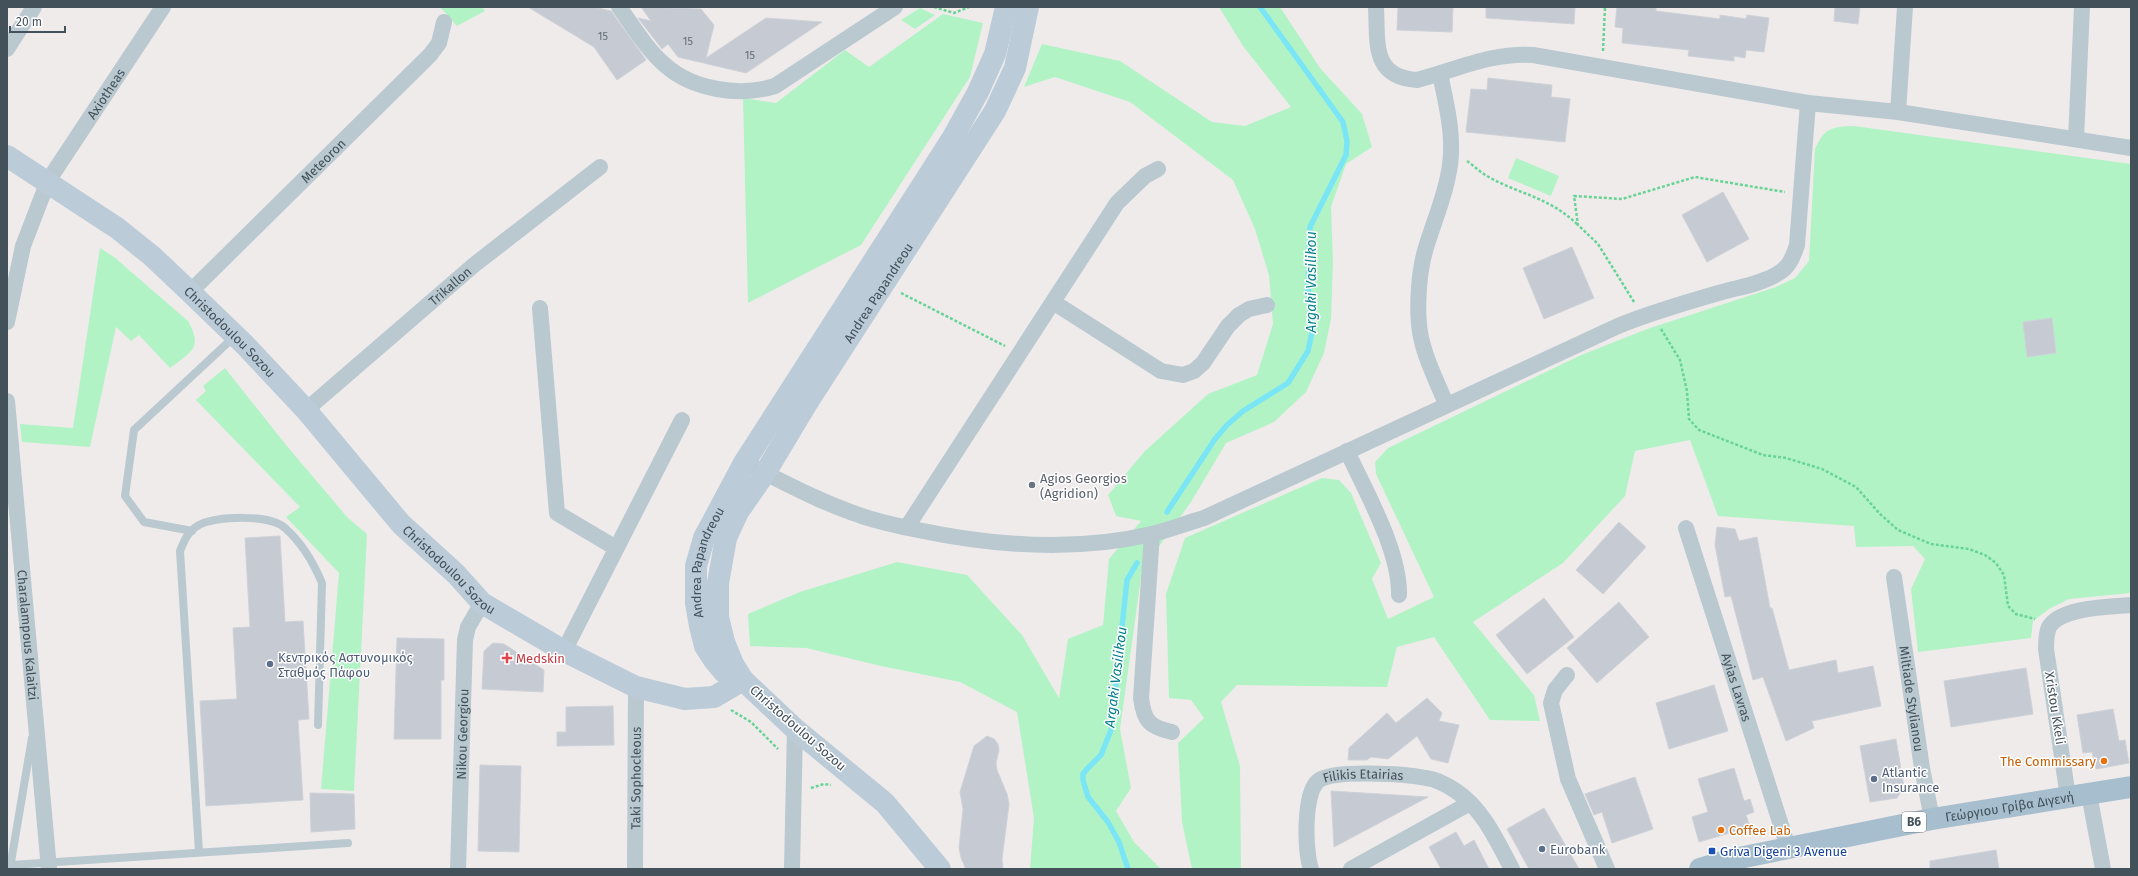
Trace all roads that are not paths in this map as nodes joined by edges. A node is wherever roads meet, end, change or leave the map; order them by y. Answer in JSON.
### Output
{"nodes":[{"id":1,"x":34,"y":7,"type":"edge"},
{"id":2,"x":163,"y":7,"type":"edge"},
{"id":3,"x":619,"y":7,"type":"edge"},
{"id":4,"x":895,"y":7,"type":"edge"},
{"id":5,"x":1006,"y":7,"type":"edge"},
{"id":6,"x":1028,"y":7,"type":"edge"},
{"id":7,"x":1376,"y":7,"type":"edge"},
{"id":8,"x":1905,"y":7,"type":"edge"},
{"id":9,"x":2082,"y":7,"type":"edge"},
{"id":10,"x":444,"y":22,"type":"dead end"},
{"id":11,"x":7,"y":49,"type":"edge"},
{"id":12,"x":1440,"y":74,"type":"junction"},
{"id":13,"x":1808,"y":103,"type":"junction"},
{"id":14,"x":1898,"y":112,"type":"junction"},
{"id":15,"x":2076,"y":139,"type":"junction"},
{"id":16,"x":2131,"y":148,"type":"edge"},
{"id":17,"x":7,"y":156,"type":"edge"},
{"id":18,"x":600,"y":167,"type":"dead end"},
{"id":19,"x":1158,"y":169,"type":"dead end"},
{"id":20,"x":48,"y":181,"type":"junction"},
{"id":21,"x":190,"y":292,"type":"junction"},
{"id":22,"x":1053,"y":302,"type":"junction"},
{"id":23,"x":1267,"y":305,"type":"dead end"},
{"id":24,"x":540,"y":308,"type":"dead end"},
{"id":25,"x":7,"y":322,"type":"edge"},
{"id":26,"x":235,"y":336,"type":"junction"},
{"id":27,"x":7,"y":401,"type":"edge"},
{"id":28,"x":1446,"y":404,"type":"junction"},
{"id":29,"x":306,"y":410,"type":"junction"},
{"id":30,"x":682,"y":420,"type":"dead end"},
{"id":31,"x":1347,"y":451,"type":"junction"},
{"id":32,"x":744,"y":463,"type":"junction"},
{"id":33,"x":765,"y":473,"type":"junction"},
{"id":34,"x":907,"y":527,"type":"junction"},
{"id":35,"x":1686,"y":528,"type":"dead end"},
{"id":36,"x":192,"y":531,"type":"junction"},
{"id":37,"x":1152,"y":534,"type":"junction"},
{"id":38,"x":616,"y":548,"type":"junction"},
{"id":39,"x":1894,"y":577,"type":"dead end"},
{"id":40,"x":1399,"y":595,"type":"dead end"},
{"id":41,"x":482,"y":603,"type":"junction"},
{"id":42,"x":2131,"y":605,"type":"edge"},
{"id":43,"x":564,"y":651,"type":"junction"},
{"id":44,"x":1567,"y":675,"type":"dead end"},
{"id":45,"x":743,"y":680,"type":"junction"},
{"id":46,"x":636,"y":686,"type":"junction"},
{"id":47,"x":36,"y":716,"type":"junction"},
{"id":48,"x":318,"y":725,"type":"dead end"},
{"id":49,"x":795,"y":729,"type":"junction"},
{"id":50,"x":1172,"y":732,"type":"dead end"},
{"id":51,"x":2131,"y":787,"type":"edge"},
{"id":52,"x":2079,"y":796,"type":"junction"},
{"id":53,"x":1470,"y":803,"type":"junction"},
{"id":54,"x":1932,"y":819,"type":"junction"},
{"id":55,"x":348,"y":842,"type":"dead end"},
{"id":56,"x":1788,"y":847,"type":"junction"},
{"id":57,"x":199,"y":852,"type":"junction"},
{"id":58,"x":49,"y":865,"type":"edge"},
{"id":59,"x":10,"y":867,"type":"edge"},
{"id":60,"x":458,"y":869,"type":"edge"},
{"id":61,"x":635,"y":869,"type":"edge"},
{"id":62,"x":792,"y":869,"type":"edge"},
{"id":63,"x":940,"y":869,"type":"edge"},
{"id":64,"x":1311,"y":869,"type":"edge"},
{"id":65,"x":1351,"y":869,"type":"edge"},
{"id":66,"x":1512,"y":869,"type":"edge"},
{"id":67,"x":1607,"y":869,"type":"edge"},
{"id":68,"x":1700,"y":869,"type":"edge"},
{"id":69,"x":2103,"y":869,"type":"edge"}],
"edges":[{"from":1,"to":11,"type":"street"},
{"from":2,"to":20,"type":"street","name":"Axiotheas"},
{"from":3,"to":4,"type":"street"},
{"from":5,"to":32,"type":"street","name":"Andrea Papandreou"},
{"from":6,"to":33,"type":"street","name":"Andrea Papandreou"},
{"from":7,"to":12,"type":"street"},
{"from":8,"to":14,"type":"street"},
{"from":9,"to":15,"type":"street"},
{"from":10,"to":21,"type":"street","name":"Meteoron"},
{"from":12,"to":13,"type":"street"},
{"from":12,"to":28,"type":"street"},
{"from":13,"to":14,"type":"street"},
{"from":13,"to":28,"type":"street"},
{"from":14,"to":15,"type":"street"},
{"from":15,"to":16,"type":"street"},
{"from":17,"to":20,"type":"street","name":"Christodoulou Sozou"},
{"from":18,"to":29,"type":"street","name":"Trikallon"},
{"from":19,"to":22,"type":"street"},
{"from":20,"to":21,"type":"street","name":"Christodoulou Sozou"},
{"from":20,"to":25,"type":"street"},
{"from":21,"to":26,"type":"street","name":"Christodoulou Sozou"},
{"from":22,"to":23,"type":"street"},
{"from":22,"to":34,"type":"street"},
{"from":24,"to":38,"type":"street"},
{"from":26,"to":29,"type":"street","name":"Christodoulou Sozou"},
{"from":26,"to":36,"type":"lane"},
{"from":27,"to":47,"type":"street","name":"Charalampous Kalaitzi"},
{"from":28,"to":31,"type":"street"},
{"from":29,"to":41,"type":"street","name":"Christodoulou Sozou"},
{"from":30,"to":38,"type":"street"},
{"from":31,"to":37,"type":"street"},
{"from":31,"to":40,"type":"street"},
{"from":32,"to":33,"type":"street"},
{"from":32,"to":45,"type":"street","name":"Andrea Papandreou"},
{"from":33,"to":34,"type":"street"},
{"from":33,"to":45,"type":"street","name":"Andrea Papandreou"},
{"from":34,"to":37,"type":"street"},
{"from":35,"to":56,"type":"street","name":"Ayias Lavras"},
{"from":36,"to":48,"type":"lane"},
{"from":36,"to":57,"type":"lane"},
{"from":37,"to":50,"type":"street"},
{"from":38,"to":43,"type":"street"},
{"from":39,"to":54,"type":"street","name":"Miltiade Stylianou"},
{"from":41,"to":43,"type":"street","name":"Christodoulou Sozou"},
{"from":41,"to":60,"type":"street","name":"Nikou Georgiou"},
{"from":42,"to":52,"type":"street","name":"Xristou Kkeli"},
{"from":43,"to":46,"type":"street","name":"Christodoulou Sozou"},
{"from":44,"to":67,"type":"street"},
{"from":45,"to":46,"type":"street","name":"Christodoulou Sozou"},
{"from":45,"to":49,"type":"street","name":"Christodoulou Sozou"},
{"from":46,"to":61,"type":"street","name":"Taki Sophocleous"},
{"from":47,"to":58,"type":"street","name":"Charalampous Kalaitzi"},
{"from":47,"to":59,"type":"lane"},
{"from":49,"to":62,"type":"street"},
{"from":49,"to":63,"type":"street","name":"Christodoulou Sozou"},
{"from":51,"to":52,"type":"main road","name":"Γεώργιου Γρίβα Διγενή","number":"B6"},
{"from":52,"to":54,"type":"main road","name":"Γεώργιου Γρίβα Διγενή","number":"B6"},
{"from":52,"to":69,"type":"street","name":"Xristou Kkeli"},
{"from":53,"to":64,"type":"street","name":"Filikis Etairias"},
{"from":53,"to":65,"type":"street"},
{"from":53,"to":66,"type":"street","name":"Filikis Etairias"},
{"from":54,"to":56,"type":"main road","name":"Γεώργιου Γρίβα Διγενή","number":"B6"},
{"from":55,"to":57,"type":"lane"},
{"from":56,"to":68,"type":"main road","name":"Γεώργιου Γρίβα Διγενή","number":"B6"},
{"from":57,"to":58,"type":"lane"},
{"from":58,"to":59,"type":"lane"}]}
